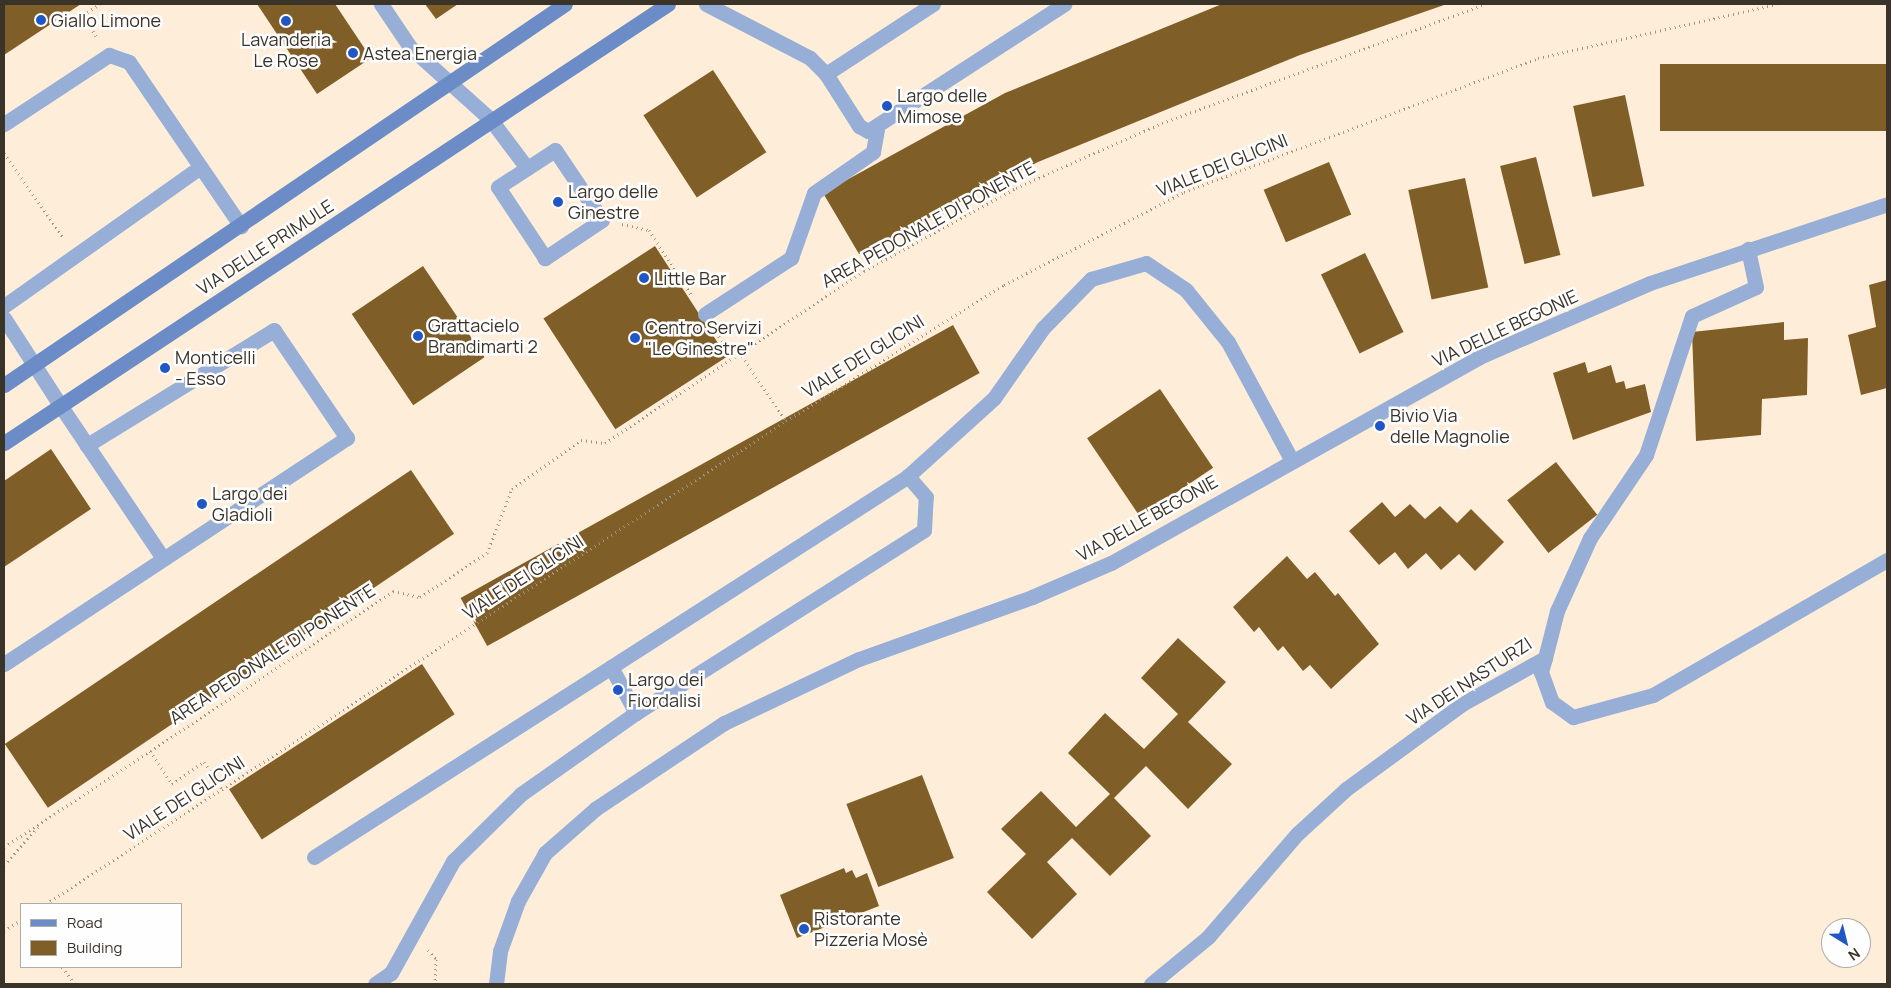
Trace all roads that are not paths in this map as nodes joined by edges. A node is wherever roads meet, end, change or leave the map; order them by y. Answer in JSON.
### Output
{"nodes":[{"id":1,"x":382,"y":4,"type":"edge"},
{"id":2,"x":565,"y":4,"type":"edge"},
{"id":3,"x":668,"y":4,"type":"edge"},
{"id":4,"x":706,"y":4,"type":"edge"},
{"id":5,"x":933,"y":4,"type":"edge"},
{"id":6,"x":1064,"y":4,"type":"edge"},
{"id":7,"x":826,"y":74,"type":"junction"},
{"id":8,"x":449,"y":82,"type":"junction"},
{"id":9,"x":491,"y":120,"type":"junction"},
{"id":10,"x":4,"y":124,"type":"edge"},
{"id":11,"x":877,"y":129,"type":"junction"},
{"id":12,"x":200,"y":167,"type":"junction"},
{"id":13,"x":527,"y":168,"type":"junction"},
{"id":14,"x":1887,"y":204,"type":"edge"},
{"id":15,"x":241,"y":226,"type":"junction"},
{"id":16,"x":1748,"y":249,"type":"junction"},
{"id":17,"x":4,"y":306,"type":"edge"},
{"id":18,"x":705,"y":314,"type":"dead end"},
{"id":19,"x":4,"y":318,"type":"edge"},
{"id":20,"x":36,"y":364,"type":"junction"},
{"id":21,"x":4,"y":385,"type":"edge"},
{"id":22,"x":60,"y":405,"type":"junction"},
{"id":23,"x":4,"y":443,"type":"edge"},
{"id":24,"x":87,"y":445,"type":"junction"},
{"id":25,"x":1291,"y":459,"type":"junction"},
{"id":26,"x":908,"y":476,"type":"junction"},
{"id":27,"x":162,"y":558,"type":"junction"},
{"id":28,"x":1887,"y":560,"type":"edge"},
{"id":29,"x":1545,"y":658,"type":"junction"},
{"id":30,"x":4,"y":664,"type":"edge"},
{"id":31,"x":611,"y":667,"type":"junction"},
{"id":32,"x":636,"y":714,"type":"junction"},
{"id":33,"x":314,"y":857,"type":"dead end"},
{"id":34,"x":376,"y":984,"type":"edge"},
{"id":35,"x":496,"y":984,"type":"edge"},
{"id":36,"x":1151,"y":984,"type":"edge"}],
"edges":[{"from":1,"to":8,"type":"street"},
{"from":2,"to":8,"type":"main road","name":"VIA DELLE PRIMULE"},
{"from":3,"to":9,"type":"main road","name":"VIA DELLE PRIMULE"},
{"from":4,"to":7,"type":"street"},
{"from":5,"to":7,"type":"street"},
{"from":6,"to":11,"type":"street"},
{"from":7,"to":11,"type":"street"},
{"from":8,"to":9,"type":"street"},
{"from":8,"to":15,"type":"main road","name":"VIA DELLE PRIMULE"},
{"from":9,"to":13,"type":"street"},
{"from":9,"to":22,"type":"main road","name":"VIA DELLE PRIMULE"},
{"from":10,"to":12,"type":"street"},
{"from":11,"to":18,"type":"street"},
{"from":12,"to":15,"type":"street"},
{"from":12,"to":17,"type":"street"},
{"from":13,"to":13,"type":"street"},
{"from":14,"to":16,"type":"street","name":"VIA DELLE BEGONIE"},
{"from":15,"to":20,"type":"main road","name":"VIA DELLE PRIMULE"},
{"from":16,"to":25,"type":"street","name":"VIA DELLE BEGONIE"},
{"from":16,"to":29,"type":"street","name":"VIA DEI NASTURZI"},
{"from":19,"to":20,"type":"street"},
{"from":20,"to":21,"type":"main road","name":"VIA DELLE PRIMULE"},
{"from":20,"to":22,"type":"street"},
{"from":22,"to":23,"type":"main road","name":"VIA DELLE PRIMULE"},
{"from":22,"to":24,"type":"street"},
{"from":24,"to":27,"type":"street"},
{"from":24,"to":27,"type":"street"},
{"from":25,"to":26,"type":"street"},
{"from":25,"to":35,"type":"street","name":"VIA DELLE BEGONIE"},
{"from":26,"to":31,"type":"street"},
{"from":26,"to":32,"type":"street"},
{"from":27,"to":30,"type":"street"},
{"from":28,"to":29,"type":"street"},
{"from":29,"to":36,"type":"street","name":"VIA DEI NASTURZI"},
{"from":31,"to":32,"type":"street"},
{"from":31,"to":33,"type":"street"},
{"from":32,"to":34,"type":"street"}]}
